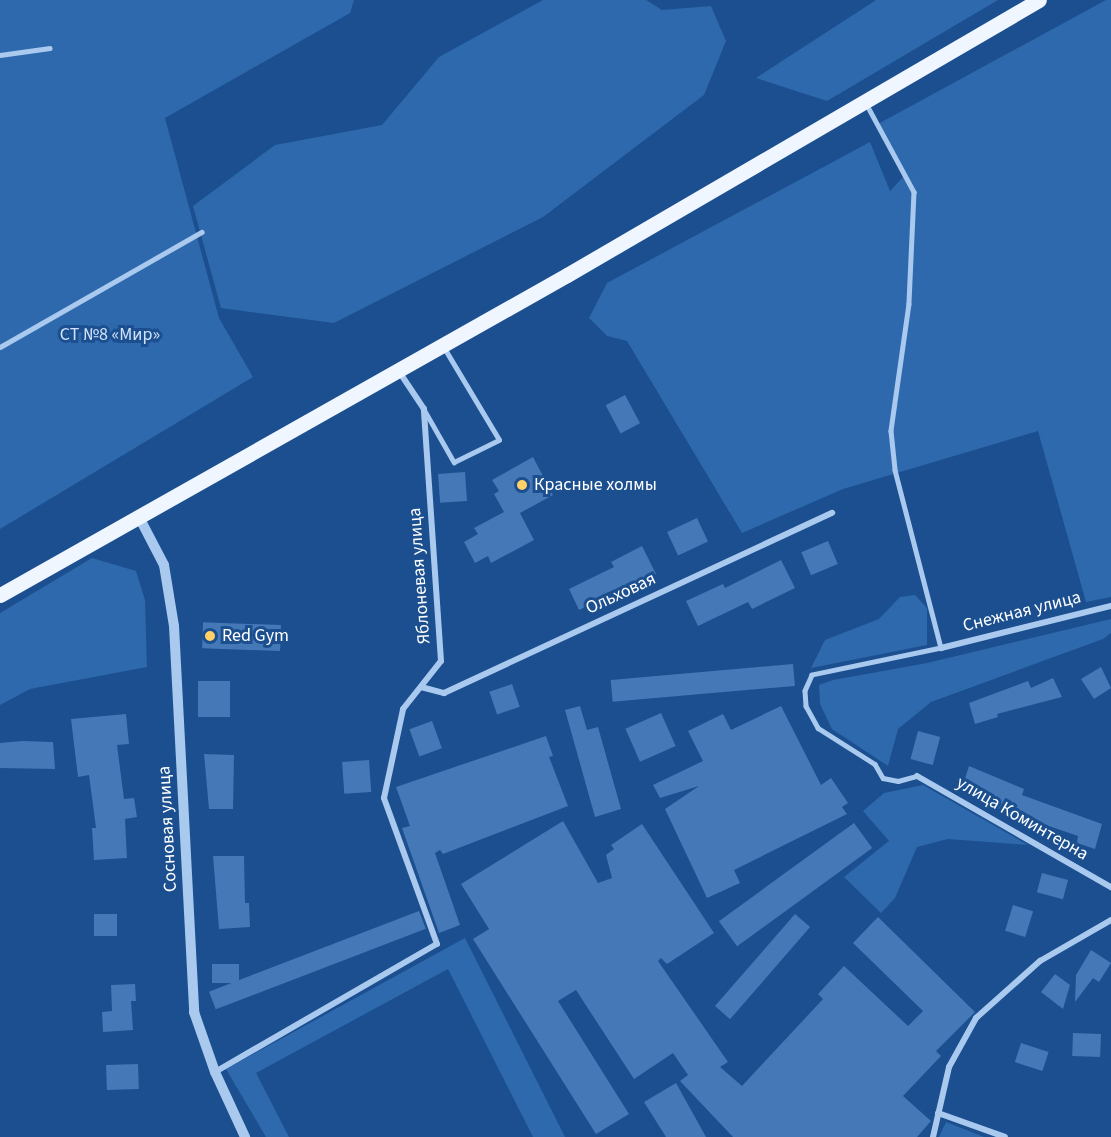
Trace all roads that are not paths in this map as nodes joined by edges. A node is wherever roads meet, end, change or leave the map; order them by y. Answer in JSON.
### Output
{"nodes":[{"id":1,"x":1040,"y":0,"type":"edge"},
{"id":2,"x":50,"y":48,"type":"dead end"},
{"id":3,"x":0,"y":54,"type":"edge"},
{"id":4,"x":864,"y":100,"type":"junction"},
{"id":5,"x":202,"y":232,"type":"dead end"},
{"id":6,"x":442,"y":345,"type":"junction"},
{"id":7,"x":0,"y":347,"type":"edge"},
{"id":8,"x":398,"y":369,"type":"junction"},
{"id":9,"x":424,"y":409,"type":"junction"},
{"id":10,"x":832,"y":513,"type":"dead end"},
{"id":11,"x":139,"y":517,"type":"junction"},
{"id":12,"x":0,"y":595,"type":"edge"},
{"id":13,"x":1111,"y":606,"type":"edge"},
{"id":14,"x":941,"y":648,"type":"junction"},
{"id":15,"x":421,"y":687,"type":"junction"},
{"id":16,"x":917,"y":776,"type":"joint"},
{"id":17,"x":1111,"y":887,"type":"edge"},
{"id":18,"x":1111,"y":920,"type":"edge"},
{"id":19,"x":215,"y":1072,"type":"junction"},
{"id":20,"x":938,"y":1113,"type":"junction"},
{"id":21,"x":245,"y":1137,"type":"edge"},
{"id":22,"x":933,"y":1137,"type":"edge"},
{"id":23,"x":1005,"y":1137,"type":"edge"}],
"edges":[{"from":1,"to":4,"type":"main road"},
{"from":2,"to":3,"type":"lane"},
{"from":4,"to":6,"type":"main road"},
{"from":4,"to":14,"type":"lane"},
{"from":5,"to":7,"type":"lane"},
{"from":6,"to":8,"type":"main road"},
{"from":6,"to":9,"type":"lane"},
{"from":8,"to":9,"type":"street","name":"Яблоневая улица"},
{"from":8,"to":11,"type":"main road"},
{"from":9,"to":15,"type":"street","name":"Яблоневая улица"},
{"from":10,"to":15,"type":"street","name":"Ольховая"},
{"from":11,"to":12,"type":"main road"},
{"from":11,"to":19,"type":"street","name":"Сосновая улица"},
{"from":13,"to":14,"type":"street","name":"Снежная улица"},
{"from":14,"to":16,"type":"lane"},
{"from":15,"to":19,"type":"street","name":"Яблоневая улица"},
{"from":16,"to":17,"type":"street","name":"улица Коминтерна"},
{"from":18,"to":20,"type":"street"},
{"from":19,"to":21,"type":"street","name":"Сосновая улица"},
{"from":20,"to":22,"type":"street"},
{"from":20,"to":23,"type":"street"}]}
